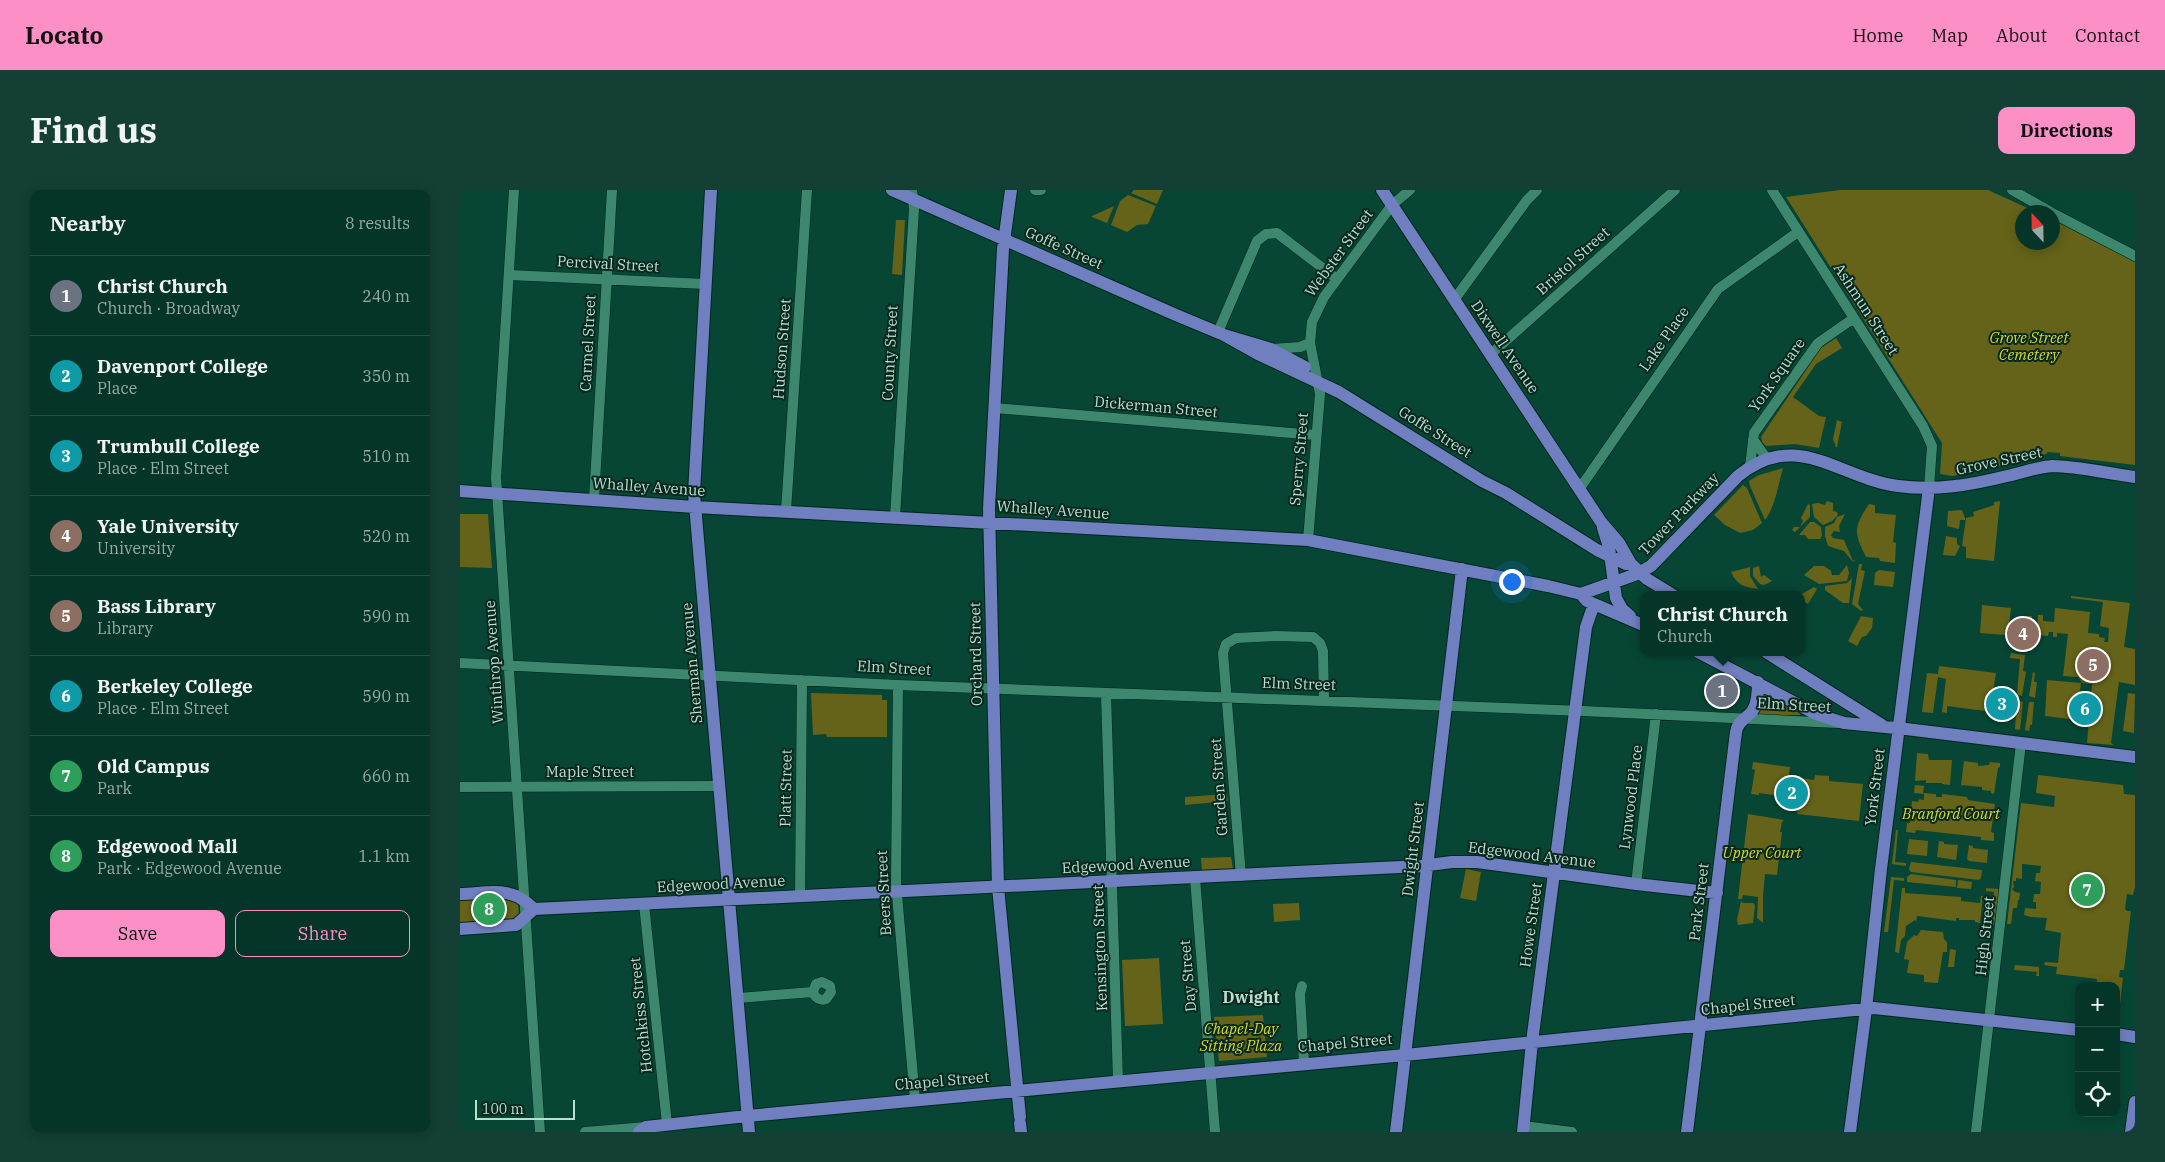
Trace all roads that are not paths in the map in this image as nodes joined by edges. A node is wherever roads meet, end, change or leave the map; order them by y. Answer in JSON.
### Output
{"nodes":[{"id":1,"x":514,"y":190,"type":"edge"},
{"id":2,"x":612,"y":190,"type":"edge"},
{"id":3,"x":711,"y":190,"type":"edge"},
{"id":4,"x":807,"y":190,"type":"edge"},
{"id":5,"x":892,"y":190,"type":"edge"},
{"id":6,"x":1011,"y":190,"type":"edge"},
{"id":7,"x":1035,"y":190,"type":"edge"},
{"id":8,"x":1041,"y":190,"type":"edge"},
{"id":9,"x":1382,"y":190,"type":"edge"},
{"id":10,"x":1410,"y":190,"type":"edge"},
{"id":11,"x":1537,"y":190,"type":"edge"},
{"id":12,"x":1675,"y":190,"type":"edge"},
{"id":13,"x":2012,"y":190,"type":"edge"},
{"id":14,"x":1775,"y":191,"type":"edge"},
{"id":15,"x":913,"y":195,"type":"edge"},
{"id":16,"x":1392,"y":205,"type":"junction"},
{"id":17,"x":2038,"y":205,"type":"edge"},
{"id":18,"x":2060,"y":217,"type":"edge"},
{"id":19,"x":1798,"y":232,"type":"junction"},
{"id":20,"x":1004,"y":239,"type":"junction"},
{"id":21,"x":2135,"y":256,"type":"edge"},
{"id":22,"x":509,"y":275,"type":"junction"},
{"id":23,"x":607,"y":278,"type":"junction"},
{"id":24,"x":1337,"y":278,"type":"junction"},
{"id":25,"x":706,"y":284,"type":"junction"},
{"id":26,"x":1454,"y":300,"type":"junction"},
{"id":27,"x":1854,"y":318,"type":"junction"},
{"id":28,"x":1221,"y":333,"type":"junction"},
{"id":29,"x":1310,"y":343,"type":"junction"},
{"id":30,"x":1271,"y":349,"type":"junction"},
{"id":31,"x":1491,"y":354,"type":"junction"},
{"id":32,"x":1318,"y":380,"type":"junction"},
{"id":33,"x":994,"y":408,"type":"junction"},
{"id":34,"x":1316,"y":435,"type":"junction"},
{"id":35,"x":1753,"y":438,"type":"junction"},
{"id":36,"x":1932,"y":446,"type":"joint"},
{"id":37,"x":1767,"y":459,"type":"junction"},
{"id":38,"x":1750,"y":466,"type":"junction"},
{"id":39,"x":2135,"y":477,"type":"edge"},
{"id":40,"x":1580,"y":488,"type":"junction"},
{"id":41,"x":1929,"y":488,"type":"junction"},
{"id":42,"x":460,"y":491,"type":"edge"},
{"id":43,"x":499,"y":492,"type":"junction"},
{"id":44,"x":594,"y":499,"type":"junction"},
{"id":45,"x":695,"y":507,"type":"junction"},
{"id":46,"x":786,"y":511,"type":"junction"},
{"id":47,"x":896,"y":517,"type":"junction"},
{"id":48,"x":990,"y":522,"type":"junction"},
{"id":49,"x":1601,"y":522,"type":"junction"},
{"id":50,"x":1308,"y":540,"type":"junction"},
{"id":51,"x":1609,"y":554,"type":"junction"},
{"id":52,"x":1634,"y":567,"type":"junction"},
{"id":53,"x":1462,"y":569,"type":"junction"},
{"id":54,"x":1614,"y":583,"type":"junction"},
{"id":55,"x":1667,"y":591,"type":"edge"},
{"id":56,"x":1581,"y":594,"type":"junction"},
{"id":57,"x":1594,"y":604,"type":"junction"},
{"id":58,"x":1638,"y":622,"type":"edge"},
{"id":59,"x":1706,"y":656,"type":"edge"},
{"id":60,"x":1772,"y":656,"type":"edge"},
{"id":61,"x":460,"y":663,"type":"edge"},
{"id":62,"x":509,"y":666,"type":"junction"},
{"id":63,"x":710,"y":675,"type":"junction"},
{"id":64,"x":802,"y":680,"type":"junction"},
{"id":65,"x":1758,"y":682,"type":"junction"},
{"id":66,"x":898,"y":685,"type":"junction"},
{"id":67,"x":994,"y":688,"type":"junction"},
{"id":68,"x":1106,"y":694,"type":"junction"},
{"id":69,"x":1227,"y":697,"type":"junction"},
{"id":70,"x":1324,"y":701,"type":"junction"},
{"id":71,"x":1845,"y":702,"type":"junction"},
{"id":72,"x":1447,"y":707,"type":"junction"},
{"id":73,"x":1576,"y":710,"type":"junction"},
{"id":74,"x":1656,"y":714,"type":"junction"},
{"id":75,"x":1743,"y":718,"type":"junction"},
{"id":76,"x":1838,"y":721,"type":"junction"},
{"id":77,"x":1884,"y":726,"type":"junction"},
{"id":78,"x":1899,"y":728,"type":"junction"},
{"id":79,"x":2021,"y":743,"type":"junction"},
{"id":80,"x":2135,"y":757,"type":"edge"},
{"id":81,"x":719,"y":786,"type":"junction"},
{"id":82,"x":460,"y":787,"type":"edge"},
{"id":83,"x":518,"y":787,"type":"junction"},
{"id":84,"x":1428,"y":866,"type":"junction"},
{"id":85,"x":1555,"y":873,"type":"junction"},
{"id":86,"x":1241,"y":876,"type":"junction"},
{"id":87,"x":1195,"y":878,"type":"junction"},
{"id":88,"x":1113,"y":882,"type":"junction"},
{"id":89,"x":1636,"y":884,"type":"junction"},
{"id":90,"x":998,"y":888,"type":"junction"},
{"id":91,"x":897,"y":892,"type":"junction"},
{"id":92,"x":1717,"y":893,"type":"junction"},
{"id":93,"x":460,"y":894,"type":"edge"},
{"id":94,"x":800,"y":897,"type":"junction"},
{"id":95,"x":524,"y":899,"type":"junction"},
{"id":96,"x":729,"y":900,"type":"junction"},
{"id":97,"x":644,"y":904,"type":"junction"},
{"id":98,"x":530,"y":913,"type":"junction"},
{"id":99,"x":460,"y":930,"type":"edge"},
{"id":100,"x":1302,"y":986,"type":"dead end"},
{"id":101,"x":813,"y":992,"type":"dead end"},
{"id":102,"x":738,"y":998,"type":"junction"},
{"id":103,"x":1866,"y":1009,"type":"junction"},
{"id":104,"x":1990,"y":1021,"type":"junction"},
{"id":105,"x":1700,"y":1026,"type":"junction"},
{"id":106,"x":2075,"y":1030,"type":"edge"},
{"id":107,"x":2120,"y":1034,"type":"edge"},
{"id":108,"x":2135,"y":1036,"type":"edge"},
{"id":109,"x":1532,"y":1042,"type":"junction"},
{"id":110,"x":1405,"y":1055,"type":"junction"},
{"id":111,"x":1304,"y":1063,"type":"junction"},
{"id":112,"x":1211,"y":1073,"type":"junction"},
{"id":113,"x":1118,"y":1081,"type":"junction"},
{"id":114,"x":1017,"y":1091,"type":"junction"},
{"id":115,"x":915,"y":1100,"type":"junction"},
{"id":116,"x":2135,"y":1102,"type":"edge"},
{"id":117,"x":747,"y":1116,"type":"junction"},
{"id":118,"x":667,"y":1124,"type":"junction"},
{"id":119,"x":1020,"y":1124,"type":"edge"},
{"id":120,"x":642,"y":1129,"type":"edge"},
{"id":121,"x":1523,"y":1129,"type":"edge"},
{"id":122,"x":540,"y":1132,"type":"edge"},
{"id":123,"x":584,"y":1132,"type":"edge"},
{"id":124,"x":749,"y":1132,"type":"edge"},
{"id":125,"x":1216,"y":1132,"type":"edge"},
{"id":126,"x":1396,"y":1132,"type":"edge"},
{"id":127,"x":1572,"y":1132,"type":"edge"},
{"id":128,"x":1687,"y":1132,"type":"edge"},
{"id":129,"x":1850,"y":1132,"type":"edge"},
{"id":130,"x":1976,"y":1132,"type":"edge"},
{"id":131,"x":2131,"y":1132,"type":"edge"}],
"edges":[{"from":1,"to":22,"type":"street","name":"Winthrop Avenue"},
{"from":2,"to":23,"type":"street","name":"Carmel Street"},
{"from":3,"to":25,"type":"main road","name":"Sherman Avenue"},
{"from":4,"to":46,"type":"street","name":"Hudson Street"},
{"from":5,"to":15,"type":"main road","name":"Goffe Street"},
{"from":6,"to":20,"type":"main road","name":"Orchard Street"},
{"from":7,"to":8,"type":"street"},
{"from":9,"to":16,"type":"main road","name":"Dixwell Avenue"},
{"from":10,"to":16,"type":"street","name":"Webster Street"},
{"from":11,"to":26,"type":"street"},
{"from":12,"to":31,"type":"street","name":"Bristol Street"},
{"from":13,"to":17,"type":"street"},
{"from":14,"to":19,"type":"street","name":"Ashmun Street"},
{"from":15,"to":20,"type":"main road","name":"Goffe Street"},
{"from":15,"to":47,"type":"street","name":"County Street"},
{"from":16,"to":24,"type":"street","name":"Webster Street"},
{"from":16,"to":26,"type":"main road","name":"Dixwell Avenue"},
{"from":18,"to":21,"type":"street"},
{"from":19,"to":27,"type":"street","name":"Ashmun Street"},
{"from":19,"to":40,"type":"street","name":"Lake Place"},
{"from":20,"to":28,"type":"main road","name":"Goffe Street"},
{"from":20,"to":33,"type":"main road","name":"Orchard Street"},
{"from":22,"to":23,"type":"street","name":"Percival Street"},
{"from":22,"to":43,"type":"street","name":"Winthrop Avenue"},
{"from":23,"to":25,"type":"street","name":"Percival Street"},
{"from":23,"to":44,"type":"street","name":"Carmel Street"},
{"from":24,"to":28,"type":"street"},
{"from":24,"to":29,"type":"street","name":"Webster Street"},
{"from":25,"to":45,"type":"main road","name":"Sherman Avenue"},
{"from":26,"to":31,"type":"main road","name":"Dixwell Avenue"},
{"from":27,"to":35,"type":"street","name":"York Square"},
{"from":27,"to":36,"type":"street","name":"Ashmun Street"},
{"from":28,"to":30,"type":"main road","name":"Goffe Street"},
{"from":28,"to":32,"type":"main road","name":"Goffe Street"},
{"from":29,"to":30,"type":"street"},
{"from":29,"to":32,"type":"street","name":"Webster Street"},
{"from":30,"to":32,"type":"main road","name":"Goffe Street"},
{"from":31,"to":40,"type":"main road","name":"Dixwell Avenue"},
{"from":32,"to":34,"type":"street","name":"Sperry Street"},
{"from":32,"to":51,"type":"main road","name":"Goffe Street"},
{"from":33,"to":34,"type":"street","name":"Dickerman Street"},
{"from":33,"to":48,"type":"main road","name":"Orchard Street"},
{"from":34,"to":50,"type":"street","name":"Sperry Street"},
{"from":35,"to":37,"type":"street"},
{"from":35,"to":38,"type":"street","name":"York Square"},
{"from":36,"to":41,"type":"street","name":"York Street"},
{"from":37,"to":38,"type":"main road","name":"Tower Parkway"},
{"from":37,"to":41,"type":"main road","name":"Tower Parkway"},
{"from":38,"to":52,"type":"main road","name":"Tower Parkway"},
{"from":39,"to":41,"type":"main road","name":"Grove Street"},
{"from":40,"to":49,"type":"main road","name":"Dixwell Avenue"},
{"from":41,"to":78,"type":"main road","name":"York Street"},
{"from":42,"to":43,"type":"main road","name":"Whalley Avenue"},
{"from":43,"to":44,"type":"main road","name":"Whalley Avenue"},
{"from":43,"to":62,"type":"street","name":"Winthrop Avenue"},
{"from":44,"to":45,"type":"main road","name":"Whalley Avenue"},
{"from":45,"to":46,"type":"main road","name":"Whalley Avenue"},
{"from":45,"to":63,"type":"main road","name":"Sherman Avenue"},
{"from":46,"to":47,"type":"main road","name":"Whalley Avenue"},
{"from":47,"to":48,"type":"main road","name":"Whalley Avenue"},
{"from":48,"to":50,"type":"main road","name":"Whalley Avenue"},
{"from":48,"to":67,"type":"main road","name":"Orchard Street"},
{"from":49,"to":51,"type":"main road","name":"Dixwell Avenue"},
{"from":49,"to":52,"type":"main road","name":"Dixwell Avenue"},
{"from":50,"to":53,"type":"main road","name":"Whalley Avenue"},
{"from":51,"to":52,"type":"main road","name":"Goffe Street"},
{"from":51,"to":54,"type":"main road","name":"Dixwell Avenue"},
{"from":52,"to":54,"type":"main road","name":"Tower Parkway"},
{"from":52,"to":55,"type":"main road","name":"Goffe Street"},
{"from":53,"to":56,"type":"main road","name":"Whalley Avenue"},
{"from":53,"to":72,"type":"main road","name":"Dwight Street"},
{"from":54,"to":56,"type":"main road","name":"Tower Parkway"},
{"from":54,"to":58,"type":"main road","name":"Dixwell Avenue"},
{"from":56,"to":57,"type":"main road","name":"Whalley Avenue"},
{"from":57,"to":58,"type":"main road","name":"Whalley Avenue"},
{"from":57,"to":73,"type":"main road","name":"Howe Street"},
{"from":59,"to":65,"type":"main road"},
{"from":60,"to":71,"type":"main road"},
{"from":61,"to":62,"type":"street","name":"Elm Street"},
{"from":62,"to":63,"type":"street","name":"Elm Street"},
{"from":62,"to":83,"type":"street","name":"Winthrop Avenue"},
{"from":63,"to":64,"type":"street","name":"Elm Street"},
{"from":63,"to":81,"type":"main road","name":"Sherman Avenue"},
{"from":64,"to":66,"type":"street","name":"Elm Street"},
{"from":64,"to":94,"type":"street","name":"Platt Street"},
{"from":65,"to":75,"type":"main road","name":"Park Street"},
{"from":65,"to":76,"type":"main road"},
{"from":66,"to":67,"type":"street","name":"Elm Street"},
{"from":66,"to":91,"type":"street","name":"Beers Street"},
{"from":67,"to":68,"type":"street","name":"Elm Street"},
{"from":67,"to":90,"type":"main road","name":"Orchard Street"},
{"from":68,"to":69,"type":"street","name":"Elm Street"},
{"from":68,"to":88,"type":"street","name":"Kensington Street"},
{"from":69,"to":70,"type":"street","name":"Elm Street"},
{"from":69,"to":70,"type":"street","name":"Garden Street"},
{"from":69,"to":86,"type":"street","name":"Garden Street"},
{"from":70,"to":72,"type":"street","name":"Elm Street"},
{"from":71,"to":76,"type":"main road"},
{"from":71,"to":77,"type":"main road"},
{"from":72,"to":73,"type":"street","name":"Elm Street"},
{"from":72,"to":84,"type":"main road","name":"Dwight Street"},
{"from":73,"to":74,"type":"street","name":"Elm Street"},
{"from":73,"to":85,"type":"main road","name":"Howe Street"},
{"from":74,"to":75,"type":"street","name":"Elm Street"},
{"from":74,"to":89,"type":"street","name":"Lynwood Place"},
{"from":75,"to":76,"type":"street","name":"Elm Street"},
{"from":75,"to":92,"type":"main road","name":"Park Street"},
{"from":76,"to":77,"type":"main road","name":"Elm Street"},
{"from":77,"to":78,"type":"main road","name":"Elm Street"},
{"from":78,"to":79,"type":"main road","name":"Elm Street"},
{"from":78,"to":103,"type":"main road","name":"York Street"},
{"from":79,"to":80,"type":"main road","name":"Elm Street"},
{"from":79,"to":104,"type":"street","name":"High Street"},
{"from":81,"to":83,"type":"street","name":"Maple Street"},
{"from":81,"to":96,"type":"main road","name":"Sherman Avenue"},
{"from":82,"to":83,"type":"street","name":"Maple Street"},
{"from":83,"to":95,"type":"street","name":"Winthrop Avenue"},
{"from":84,"to":85,"type":"main road","name":"Edgewood Avenue"},
{"from":84,"to":86,"type":"main road","name":"Edgewood Avenue"},
{"from":84,"to":110,"type":"main road","name":"Dwight Street"},
{"from":85,"to":89,"type":"main road","name":"Edgewood Avenue"},
{"from":85,"to":109,"type":"main road","name":"Howe Street"},
{"from":86,"to":87,"type":"main road","name":"Edgewood Avenue"},
{"from":87,"to":88,"type":"main road","name":"Edgewood Avenue"},
{"from":87,"to":112,"type":"street","name":"Day Street"},
{"from":88,"to":90,"type":"main road","name":"Edgewood Avenue"},
{"from":88,"to":113,"type":"street","name":"Kensington Street"},
{"from":89,"to":92,"type":"main road","name":"Edgewood Avenue"},
{"from":90,"to":91,"type":"main road","name":"Edgewood Avenue"},
{"from":90,"to":114,"type":"main road","name":"Orchard Street"},
{"from":91,"to":94,"type":"main road","name":"Edgewood Avenue"},
{"from":91,"to":115,"type":"street","name":"Beers Street"},
{"from":92,"to":105,"type":"main road","name":"Park Street"},
{"from":93,"to":95,"type":"main road"},
{"from":94,"to":96,"type":"main road","name":"Edgewood Avenue"},
{"from":95,"to":98,"type":"main road"},
{"from":96,"to":97,"type":"main road","name":"Edgewood Avenue"},
{"from":96,"to":102,"type":"main road","name":"Sherman Avenue"},
{"from":97,"to":98,"type":"main road","name":"Edgewood Avenue"},
{"from":97,"to":118,"type":"street","name":"Hotchkiss Street"},
{"from":98,"to":99,"type":"main road","name":"Edgewood Avenue"},
{"from":98,"to":122,"type":"street"},
{"from":100,"to":111,"type":"street"},
{"from":101,"to":102,"type":"street"},
{"from":102,"to":117,"type":"main road","name":"Sherman Avenue"},
{"from":103,"to":104,"type":"main road","name":"Chapel Street"},
{"from":103,"to":105,"type":"main road","name":"Chapel Street"},
{"from":103,"to":129,"type":"main road","name":"York Street"},
{"from":104,"to":106,"type":"main road","name":"Chapel Street"},
{"from":104,"to":130,"type":"street","name":"High Street"},
{"from":105,"to":109,"type":"main road","name":"Chapel Street"},
{"from":105,"to":128,"type":"main road","name":"Park Street"},
{"from":107,"to":108,"type":"main road"},
{"from":109,"to":110,"type":"main road","name":"Chapel Street"},
{"from":109,"to":121,"type":"main road","name":"Howe Street"},
{"from":110,"to":111,"type":"main road","name":"Chapel Street"},
{"from":110,"to":126,"type":"main road","name":"Dwight Street"},
{"from":111,"to":112,"type":"main road","name":"Chapel Street"},
{"from":112,"to":113,"type":"main road","name":"Chapel Street"},
{"from":112,"to":125,"type":"street","name":"Day Street"},
{"from":113,"to":114,"type":"main road","name":"Chapel Street"},
{"from":114,"to":115,"type":"main road","name":"Chapel Street"},
{"from":114,"to":119,"type":"main road","name":"Orchard Street"},
{"from":115,"to":117,"type":"main road","name":"Chapel Street"},
{"from":116,"to":131,"type":"main road"},
{"from":117,"to":118,"type":"main road","name":"Chapel Street"},
{"from":117,"to":124,"type":"main road","name":"Sherman Avenue"},
{"from":118,"to":120,"type":"main road","name":"Chapel Street"},
{"from":120,"to":123,"type":"street","name":"Chapel Street"},
{"from":121,"to":127,"type":"street"}]}
